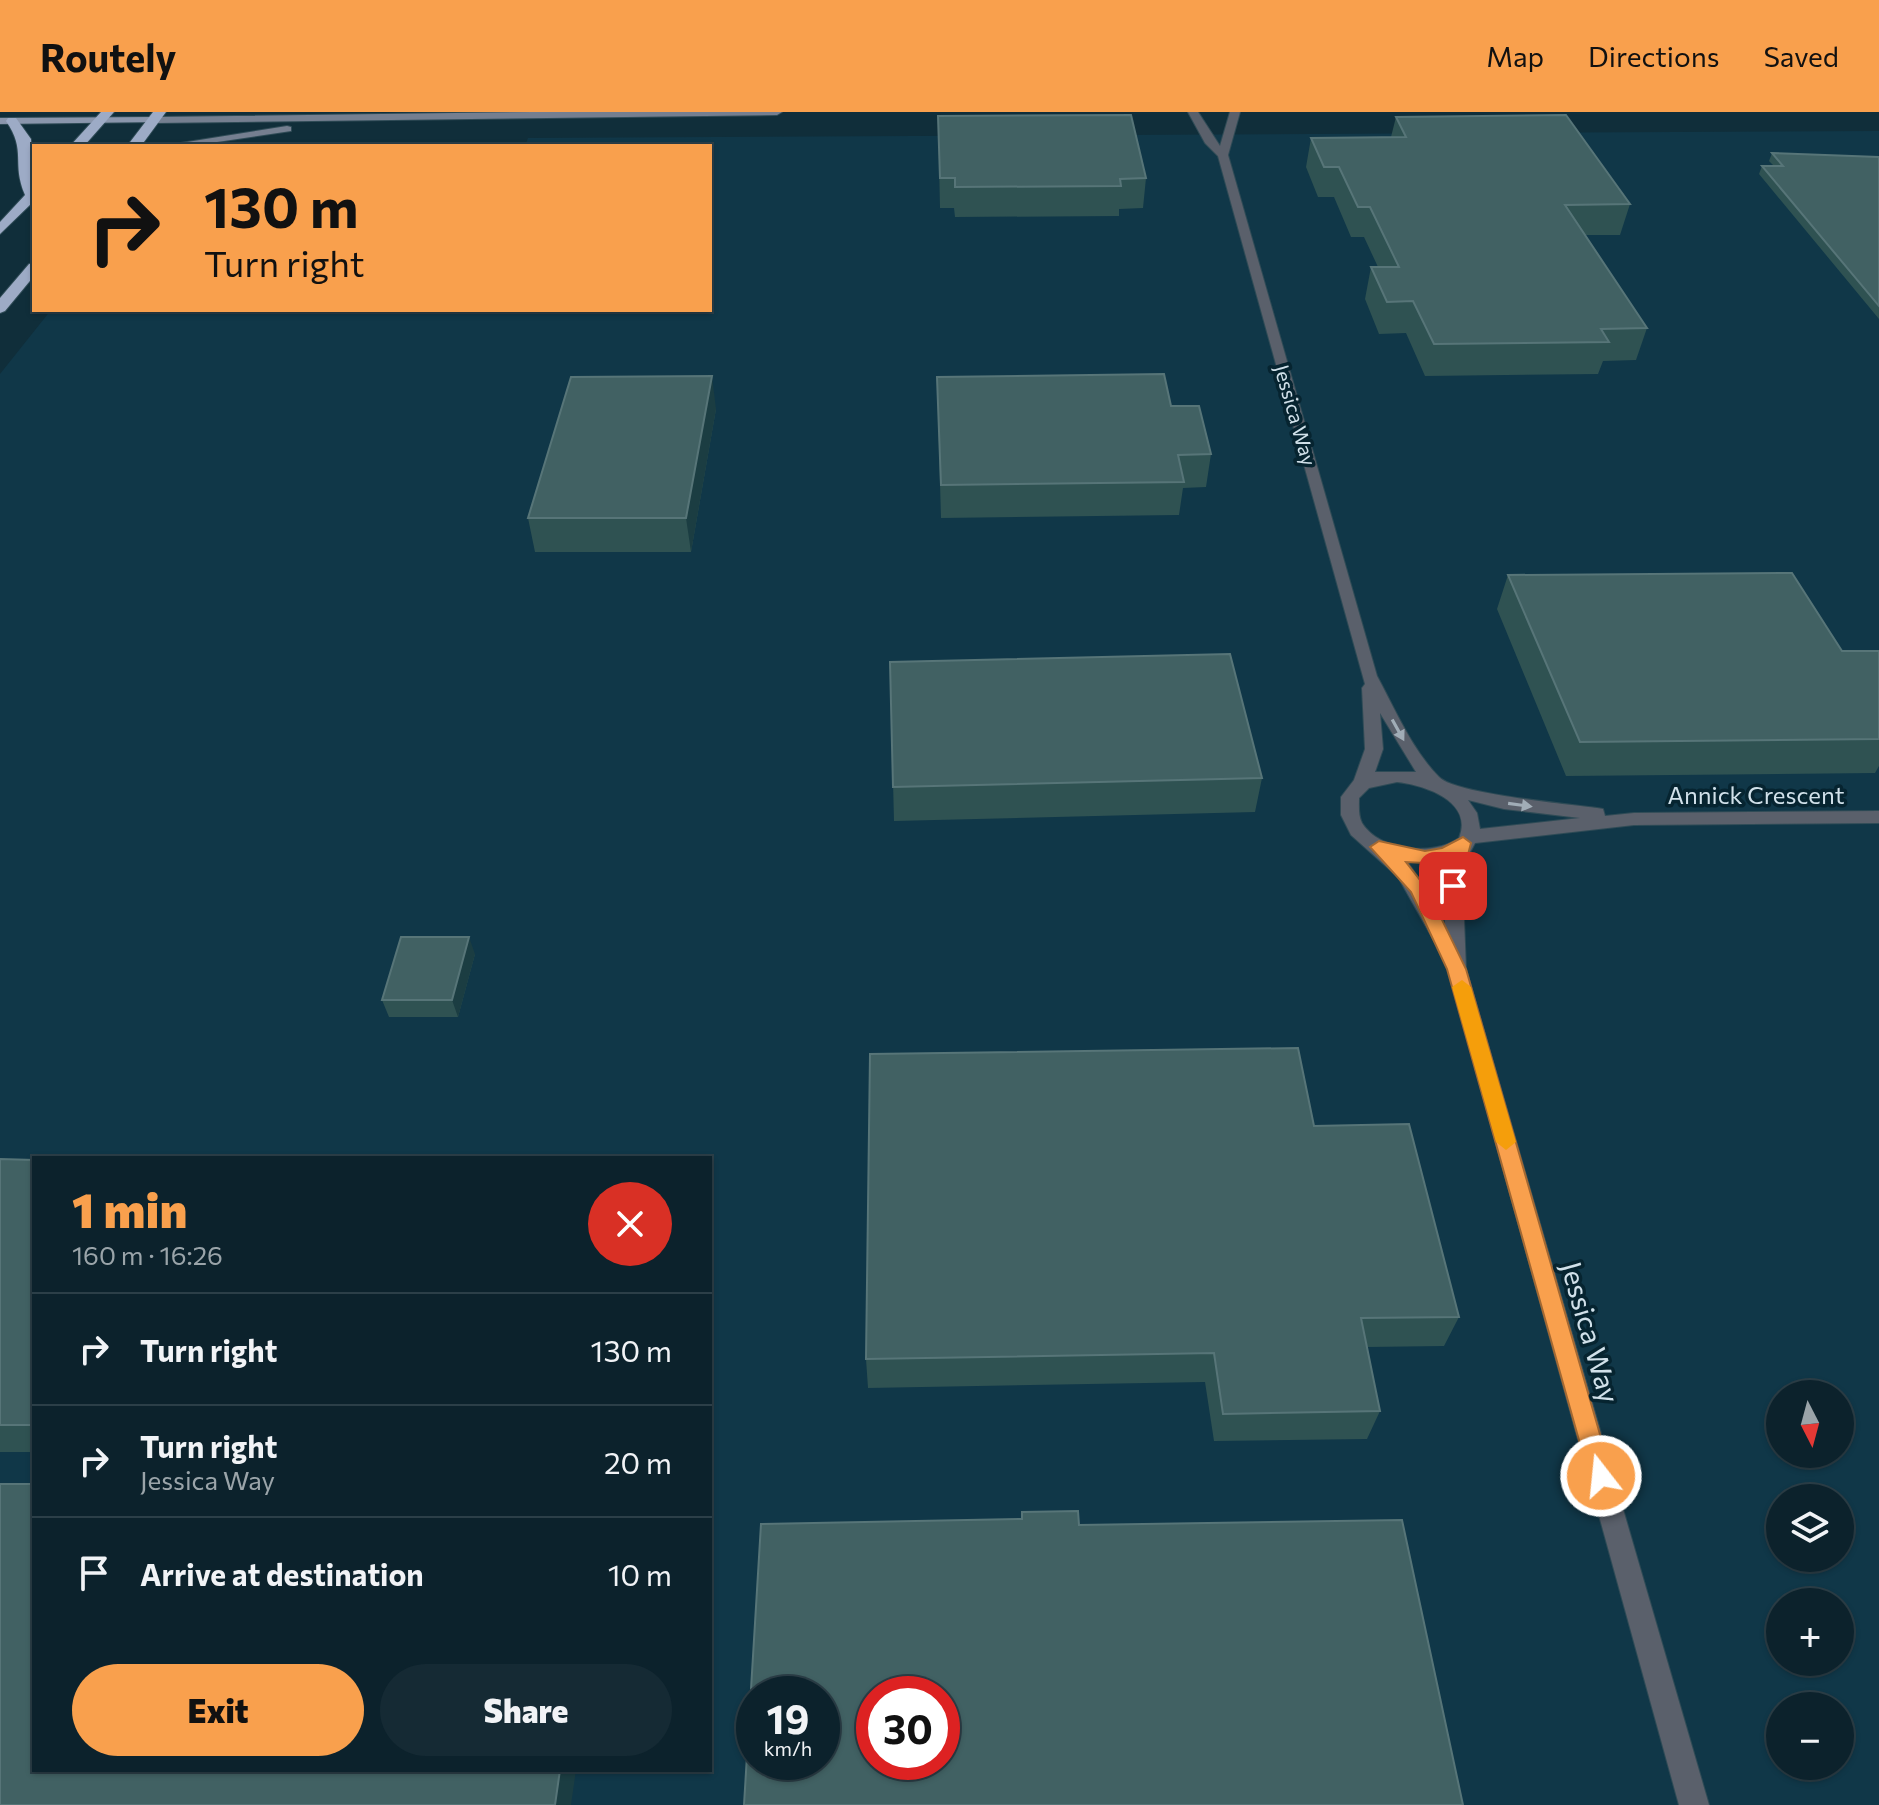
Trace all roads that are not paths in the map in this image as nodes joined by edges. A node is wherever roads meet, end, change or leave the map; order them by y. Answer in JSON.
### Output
{"nodes":[{"id":1,"x":777,"y":112,"type":"edge"},
{"id":2,"x":1193,"y":112,"type":"edge"},
{"id":3,"x":1235,"y":112,"type":"edge"},
{"id":4,"x":104,"y":116,"type":"edge"},
{"id":5,"x":158,"y":116,"type":"edge"},
{"id":6,"x":382,"y":117,"type":"junction"},
{"id":7,"x":6,"y":121,"type":"edge"},
{"id":8,"x":79,"y":144,"type":"edge"},
{"id":9,"x":136,"y":144,"type":"edge"},
{"id":10,"x":182,"y":144,"type":"edge"},
{"id":11,"x":1223,"y":155,"type":"junction"},
{"id":12,"x":32,"y":192,"type":"edge"},
{"id":13,"x":32,"y":195,"type":"edge"},
{"id":14,"x":0,"y":230,"type":"edge"},
{"id":15,"x":32,"y":269,"type":"edge"},
{"id":16,"x":0,"y":308,"type":"edge"},
{"id":17,"x":1369,"y":676,"type":"junction"},
{"id":18,"x":1362,"y":784,"type":"junction"},
{"id":19,"x":1438,"y":784,"type":"junction"},
{"id":20,"x":1879,"y":817,"type":"edge"},
{"id":21,"x":1634,"y":819,"type":"junction"},
{"id":22,"x":1465,"y":840,"type":"junction"},
{"id":23,"x":1379,"y":847,"type":"junction"},
{"id":24,"x":1456,"y":969,"type":"junction"},
{"id":25,"x":1694,"y":1805,"type":"edge"}],
"edges":[{"from":1,"to":6,"type":"main road"},
{"from":2,"to":11,"type":"street","name":"Jessica Way"},
{"from":3,"to":11,"type":"street"},
{"from":4,"to":5,"type":"main road"},
{"from":4,"to":7,"type":"main road"},
{"from":4,"to":8,"type":"highway"},
{"from":5,"to":6,"type":"main road"},
{"from":5,"to":9,"type":"highway"},
{"from":6,"to":10,"type":"main road"},
{"from":7,"to":12,"type":"highway"},
{"from":11,"to":17,"type":"street","name":"Jessica Way"},
{"from":13,"to":14,"type":"highway"},
{"from":15,"to":16,"type":"highway"},
{"from":17,"to":18,"type":"street","name":"Jessica Way"},
{"from":17,"to":19,"type":"street","name":"Jessica Way","one_way":true},
{"from":18,"to":19,"type":"street"},
{"from":18,"to":23,"type":"street"},
{"from":19,"to":21,"type":"street","name":"Annick Crescent","one_way":true},
{"from":19,"to":22,"type":"street"},
{"from":20,"to":21,"type":"street","name":"Annick Crescent"},
{"from":21,"to":22,"type":"street","name":"Annick Crescent"},
{"from":22,"to":23,"type":"street"},
{"from":22,"to":24,"type":"street","name":"Jessica Way"},
{"from":23,"to":24,"type":"street","name":"Jessica Way"},
{"from":24,"to":25,"type":"street","name":"Jessica Way"}]}
